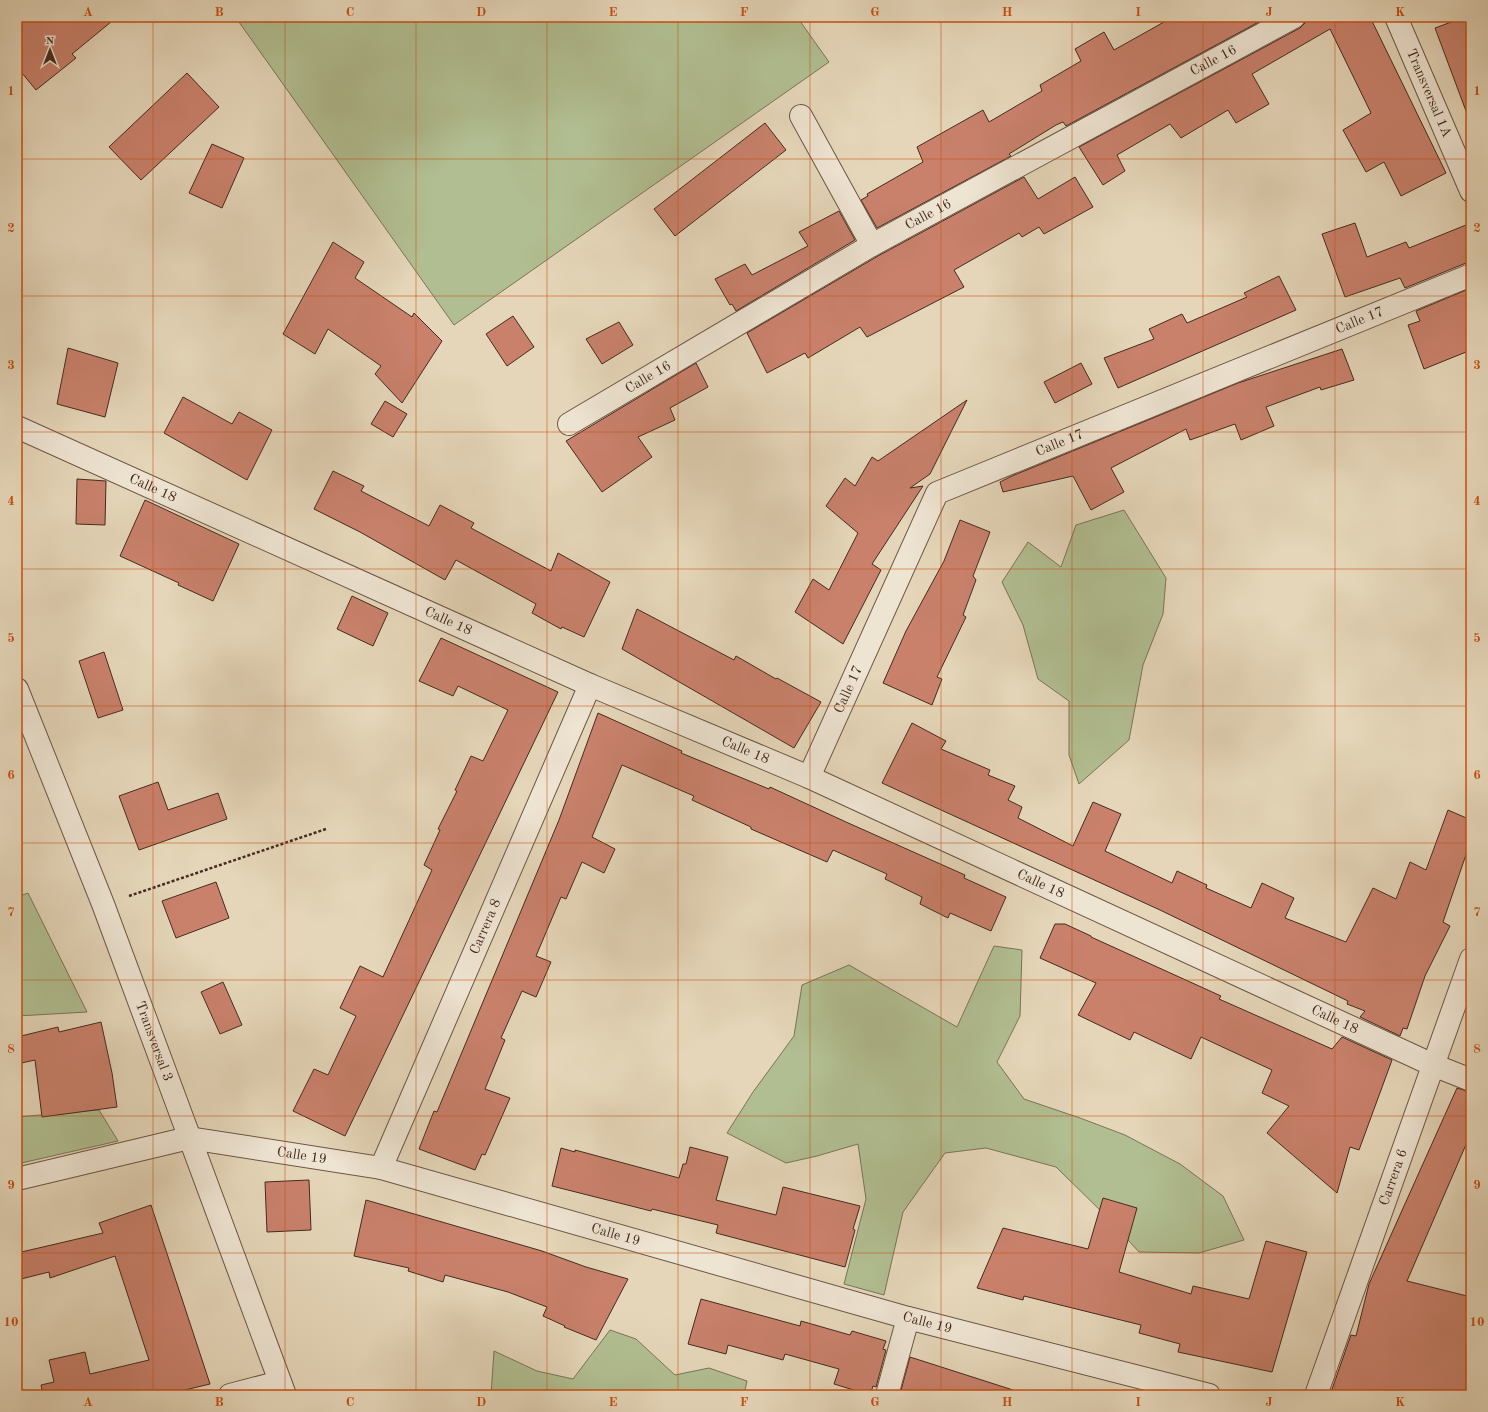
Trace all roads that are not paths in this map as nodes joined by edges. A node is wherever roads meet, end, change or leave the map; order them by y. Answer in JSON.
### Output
{"nodes":[{"id":1,"x":1294,"y":17,"type":"edge"},
{"id":2,"x":1396,"y":17,"type":"edge"},
{"id":3,"x":801,"y":116,"type":"dead end"},
{"id":4,"x":1471,"y":191,"type":"edge"},
{"id":5,"x":872,"y":245,"type":"junction"},
{"id":6,"x":1471,"y":275,"type":"edge"},
{"id":7,"x":570,"y":424,"type":"dead end"},
{"id":8,"x":17,"y":427,"type":"edge"},
{"id":9,"x":590,"y":685,"type":"junction"},
{"id":10,"x":17,"y":689,"type":"edge"},
{"id":11,"x":809,"y":777,"type":"junction"},
{"id":12,"x":1471,"y":959,"type":"edge"},
{"id":13,"x":1434,"y":1065,"type":"junction"},
{"id":14,"x":1471,"y":1080,"type":"edge"},
{"id":15,"x":189,"y":1138,"type":"junction"},
{"id":16,"x":382,"y":1168,"type":"junction"},
{"id":17,"x":17,"y":1179,"type":"edge"},
{"id":18,"x":908,"y":1318,"type":"junction"},
{"id":19,"x":283,"y":1388,"type":"edge"},
{"id":20,"x":230,"y":1395,"type":"edge"},
{"id":21,"x":888,"y":1395,"type":"edge"},
{"id":22,"x":1209,"y":1395,"type":"edge"},
{"id":23,"x":1316,"y":1395,"type":"edge"}],
"edges":[{"from":1,"to":5,"type":"street","name":"Calle 16"},
{"from":2,"to":4,"type":"street","name":"Transversal 1A"},
{"from":3,"to":5,"type":"street"},
{"from":5,"to":7,"type":"street","name":"Calle 16"},
{"from":6,"to":11,"type":"street","name":"Calle 17"},
{"from":8,"to":9,"type":"street","name":"Calle 18"},
{"from":9,"to":11,"type":"street","name":"Calle 18"},
{"from":9,"to":16,"type":"street","name":"Carrera 8"},
{"from":10,"to":15,"type":"street","name":"Transversal 3"},
{"from":11,"to":13,"type":"street","name":"Calle 18"},
{"from":12,"to":13,"type":"street","name":"Carrera 6"},
{"from":13,"to":14,"type":"street","name":"Calle 18"},
{"from":13,"to":23,"type":"street","name":"Carrera 6"},
{"from":15,"to":16,"type":"street","name":"Calle 19"},
{"from":15,"to":17,"type":"street","name":"Calle 19"},
{"from":15,"to":19,"type":"street","name":"Transversal 3"},
{"from":16,"to":18,"type":"street","name":"Calle 19"},
{"from":18,"to":21,"type":"street"},
{"from":18,"to":22,"type":"street","name":"Calle 19"},
{"from":19,"to":20,"type":"street"}]}
